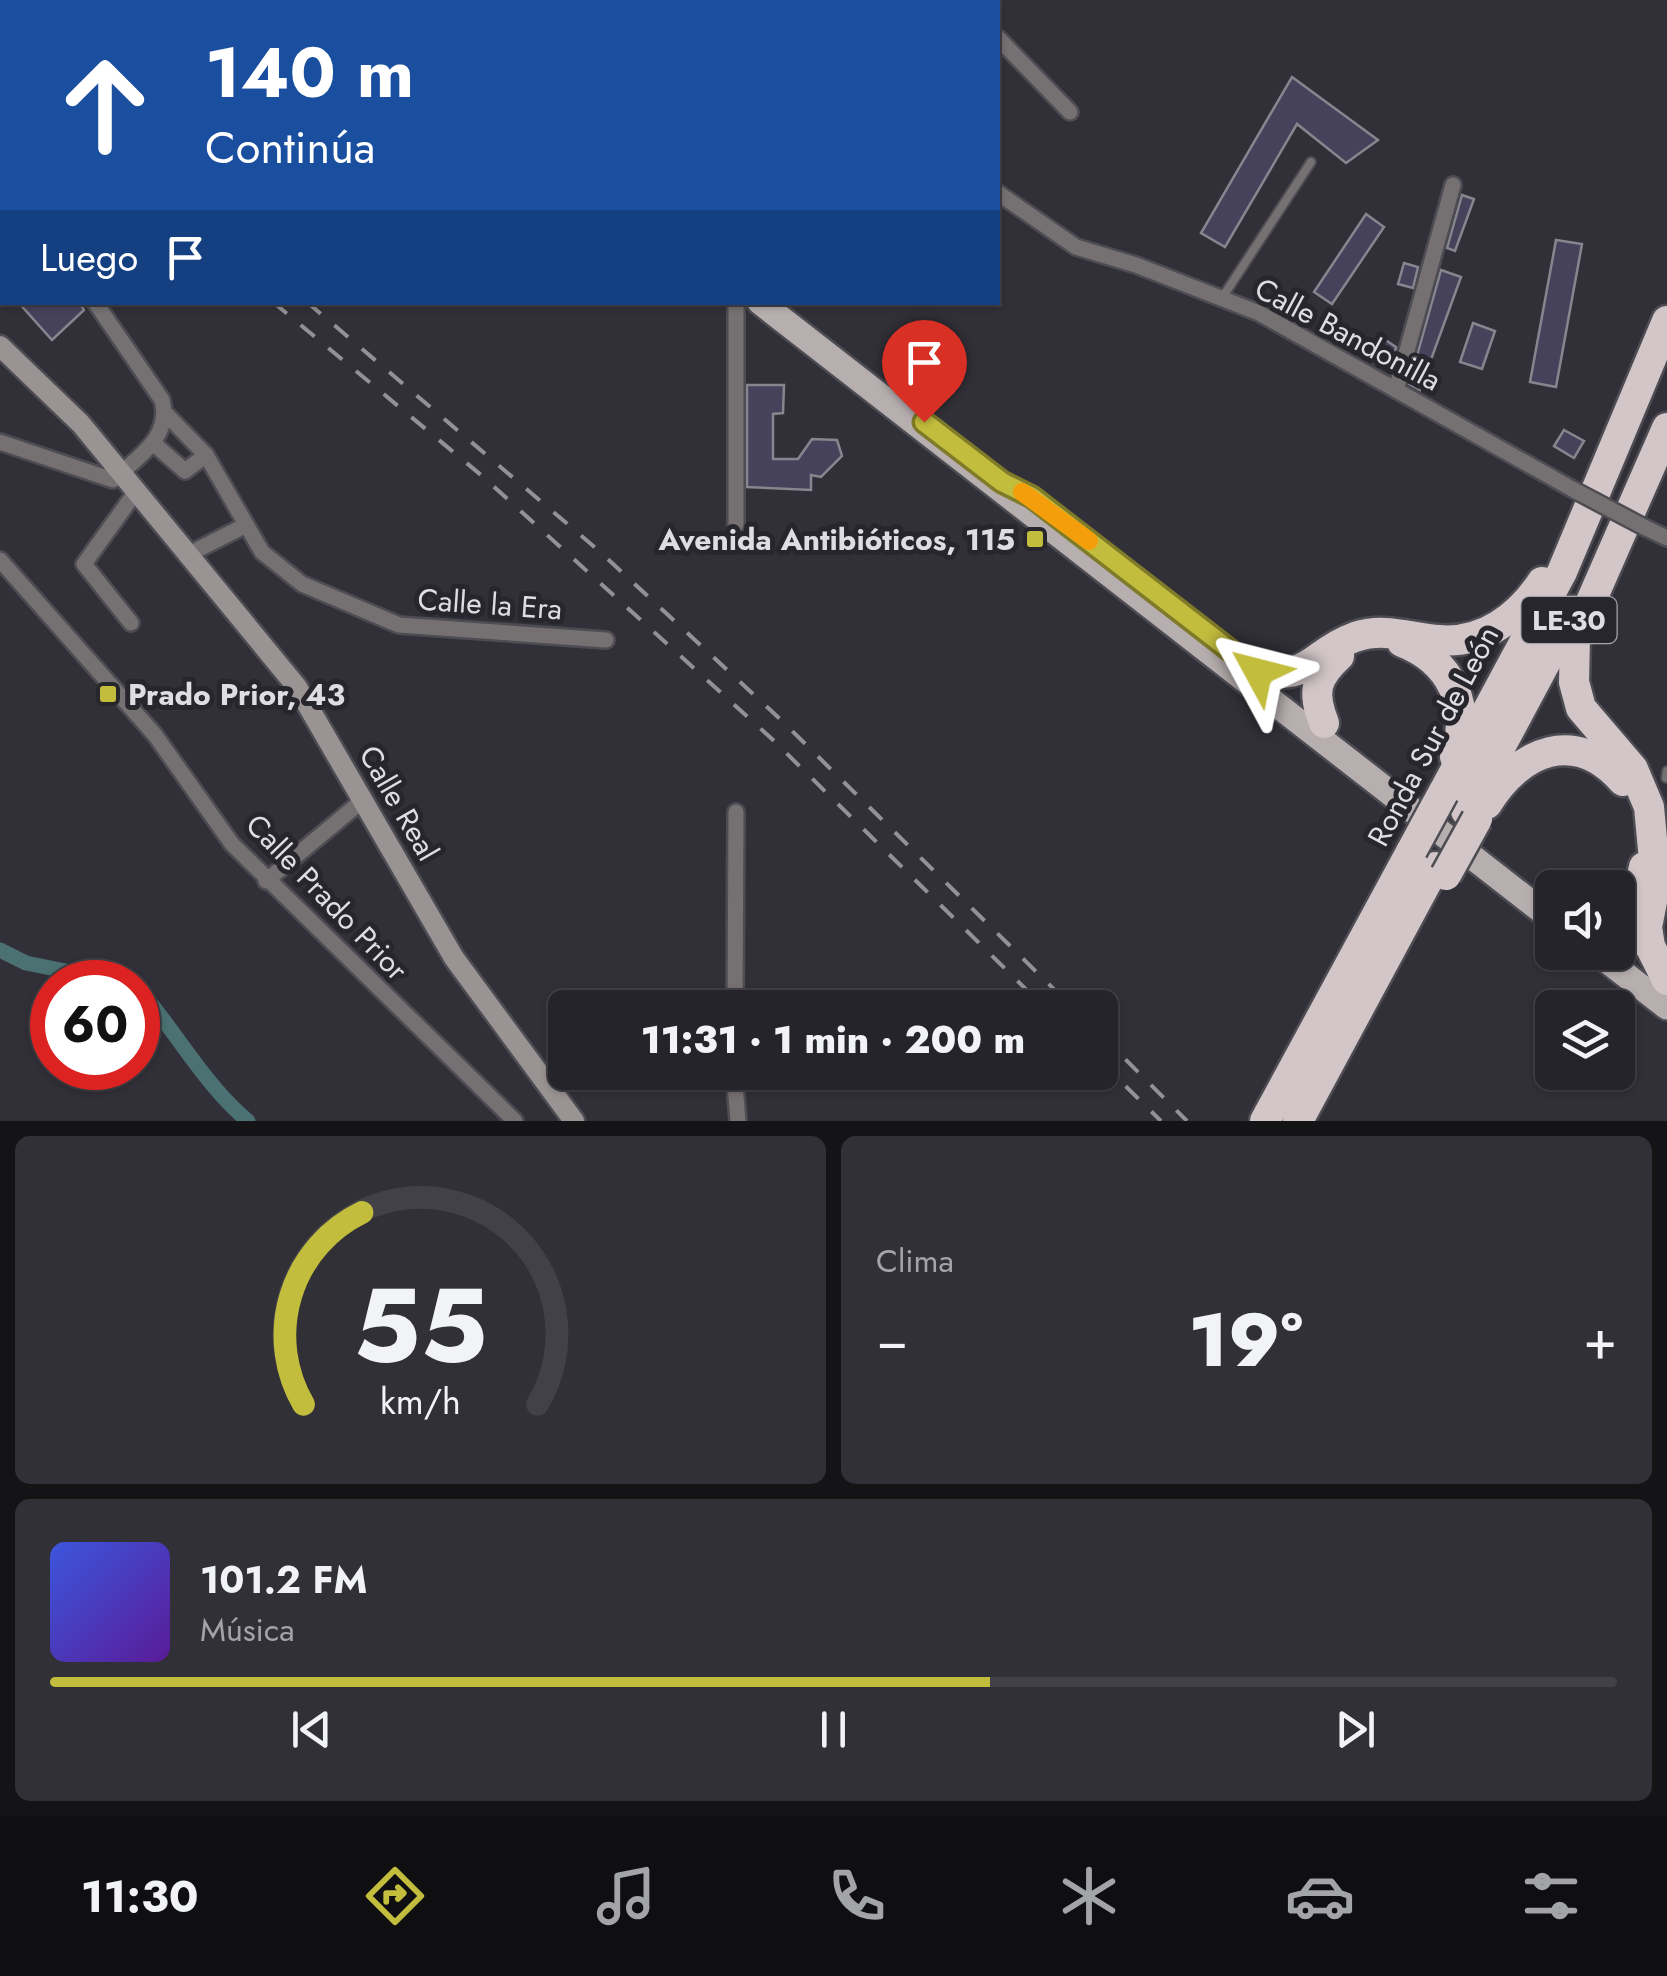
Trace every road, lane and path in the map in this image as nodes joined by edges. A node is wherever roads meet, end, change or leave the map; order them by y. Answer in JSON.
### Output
{"nodes":[{"id":1,"x":1000,"y":40,"type":"edge"},
{"id":2,"x":1070,"y":112,"type":"dead end"},
{"id":3,"x":1311,"y":162,"type":"dead end"},
{"id":4,"x":1453,"y":186,"type":"dead end"},
{"id":5,"x":1000,"y":194,"type":"edge"},
{"id":6,"x":1222,"y":298,"type":"junction"},
{"id":7,"x":96,"y":305,"type":"edge"},
{"id":8,"x":744,"y":305,"type":"edge"},
{"id":9,"x":747,"y":305,"type":"edge"},
{"id":10,"x":788,"y":305,"type":"edge"},
{"id":11,"x":1667,"y":321,"type":"edge"},
{"id":12,"x":0,"y":346,"type":"edge"},
{"id":13,"x":890,"y":386,"type":"junction"},
{"id":14,"x":1396,"y":390,"type":"junction"},
{"id":15,"x":166,"y":414,"type":"junction"},
{"id":16,"x":908,"y":421,"type":"junction"},
{"id":17,"x":1667,"y":424,"type":"edge"},
{"id":18,"x":0,"y":442,"type":"edge"},
{"id":19,"x":153,"y":443,"type":"junction"},
{"id":20,"x":206,"y":455,"type":"junction"},
{"id":21,"x":122,"y":472,"type":"junction"},
{"id":22,"x":137,"y":490,"type":"junction"},
{"id":23,"x":1032,"y":497,"type":"junction"},
{"id":24,"x":1583,"y":522,"type":"junction"},
{"id":25,"x":736,"y":524,"type":"dead end"},
{"id":26,"x":246,"y":525,"type":"junction"},
{"id":27,"x":1667,"y":538,"type":"edge"},
{"id":28,"x":191,"y":554,"type":"junction"},
{"id":29,"x":0,"y":560,"type":"edge"},
{"id":30,"x":1107,"y":575,"type":"junction"},
{"id":31,"x":131,"y":624,"type":"dead end"},
{"id":32,"x":606,"y":640,"type":"dead end"},
{"id":33,"x":1258,"y":672,"type":"joint"},
{"id":34,"x":1302,"y":684,"type":"junction"},
{"id":35,"x":1324,"y":723,"type":"joint"},
{"id":36,"x":362,"y":800,"type":"junction"},
{"id":37,"x":1462,"y":808,"type":"junction"},
{"id":38,"x":736,"y":812,"type":"dead end"},
{"id":39,"x":1442,"y":834,"type":"junction"},
{"id":40,"x":1429,"y":871,"type":"junction"},
{"id":41,"x":1496,"y":874,"type":"junction"},
{"id":42,"x":266,"y":881,"type":"junction"},
{"id":43,"x":1535,"y":888,"type":"edge"},
{"id":44,"x":1535,"y":898,"type":"edge"},
{"id":45,"x":1635,"y":900,"type":"edge"},
{"id":46,"x":1535,"y":905,"type":"edge"},
{"id":47,"x":1635,"y":908,"type":"edge"},
{"id":48,"x":1635,"y":922,"type":"edge"},
{"id":49,"x":1635,"y":962,"type":"edge"},
{"id":50,"x":1632,"y":970,"type":"edge"},
{"id":51,"x":1634,"y":970,"type":"edge"},
{"id":52,"x":1667,"y":984,"type":"edge"},
{"id":53,"x":735,"y":990,"type":"edge"},
{"id":54,"x":1667,"y":998,"type":"edge"},
{"id":55,"x":1667,"y":1007,"type":"edge"},
{"id":56,"x":735,"y":1090,"type":"edge"},
{"id":57,"x":516,"y":1121,"type":"edge"},
{"id":58,"x":574,"y":1121,"type":"edge"},
{"id":59,"x":738,"y":1121,"type":"edge"},
{"id":60,"x":1265,"y":1121,"type":"edge"},
{"id":61,"x":1298,"y":1121,"type":"edge"}],
"edges":[{"from":1,"to":2,"type":"street"},
{"from":3,"to":6,"type":"lane"},
{"from":4,"to":14,"type":"street"},
{"from":5,"to":6,"type":"street","name":"Calle Bandonilla"},
{"from":6,"to":14,"type":"street","name":"Calle Bandonilla"},
{"from":7,"to":15,"type":"street","name":"Calle la Era"},
{"from":8,"to":25,"type":"street"},
{"from":9,"to":16,"type":"main road"},
{"from":10,"to":13,"type":"main road"},
{"from":11,"to":24,"type":"highway","name":"Ronda Sur de León","number":"LE-30"},
{"from":12,"to":21,"type":"street","name":"Calle Real"},
{"from":13,"to":16,"type":"main road"},
{"from":13,"to":23,"type":"main road"},
{"from":14,"to":27,"type":"street","name":"Calle Bandonilla","bridge":true},
{"from":15,"to":19,"type":"street"},
{"from":15,"to":20,"type":"street","name":"Calle la Era"},
{"from":16,"to":23,"type":"main road"},
{"from":16,"to":30,"type":"main road"},
{"from":17,"to":37,"type":"highway","name":"Ronda Sur de León","number":"LE-30"},
{"from":17,"to":47,"type":"highway"},
{"from":18,"to":21,"type":"street"},
{"from":19,"to":20,"type":"street"},
{"from":19,"to":21,"type":"street"},
{"from":20,"to":26,"type":"street","name":"Calle la Era"},
{"from":21,"to":22,"type":"street","name":"Calle Real"},
{"from":22,"to":28,"type":"street","name":"Calle Real"},
{"from":22,"to":31,"type":"street"},
{"from":23,"to":33,"type":"main road"},
{"from":24,"to":34,"type":"highway"},
{"from":24,"to":37,"type":"highway","name":"Ronda Sur de León","number":"LE-30"},
{"from":26,"to":28,"type":"street"},
{"from":26,"to":32,"type":"street","name":"Calle la Era"},
{"from":28,"to":36,"type":"street","name":"Calle Real"},
{"from":29,"to":42,"type":"street","name":"Calle Prado Prior"},
{"from":30,"to":34,"type":"main road"},
{"from":30,"to":39,"type":"main road"},
{"from":33,"to":34,"type":"highway"},
{"from":34,"to":35,"type":"highway"},
{"from":34,"to":37,"type":"highway"},
{"from":34,"to":39,"type":"main road"},
{"from":35,"to":43,"type":"main road"},
{"from":36,"to":42,"type":"street"},
{"from":36,"to":58,"type":"street","name":"Calle Real"},
{"from":37,"to":40,"type":"highway","name":"Ronda Sur de León","number":"LE-30"},
{"from":37,"to":45,"type":"highway"},
{"from":38,"to":53,"type":"street"},
{"from":39,"to":41,"type":"main road"},
{"from":40,"to":60,"type":"highway","name":"Ronda Sur de León","number":"LE-30"},
{"from":40,"to":61,"type":"highway","name":"Ronda Sur de León","number":"LE-30"},
{"from":41,"to":44,"type":"main road"},
{"from":41,"to":46,"type":"main road"},
{"from":42,"to":57,"type":"street","name":"Calle Prado Prior"},
{"from":48,"to":52,"type":"highway"},
{"from":49,"to":52,"type":"main road"},
{"from":50,"to":54,"type":"main road"},
{"from":51,"to":55,"type":"main road"},
{"from":56,"to":59,"type":"street"}]}
